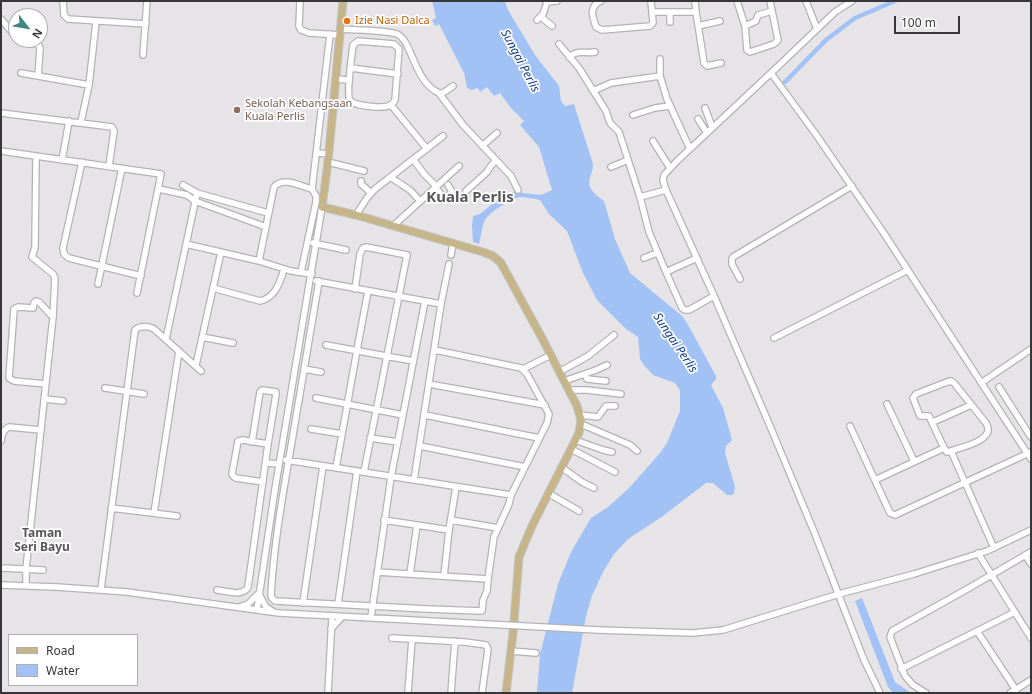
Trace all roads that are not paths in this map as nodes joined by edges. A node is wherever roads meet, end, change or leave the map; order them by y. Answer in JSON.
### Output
{"nodes":[{"id":1,"x":64,"y":1,"type":"edge"},
{"id":2,"x":147,"y":1,"type":"edge"},
{"id":3,"x":300,"y":1,"type":"edge"},
{"id":4,"x":343,"y":1,"type":"edge"},
{"id":5,"x":557,"y":1,"type":"edge"},
{"id":6,"x":601,"y":1,"type":"edge"},
{"id":7,"x":651,"y":1,"type":"edge"},
{"id":8,"x":696,"y":1,"type":"edge"},
{"id":9,"x":737,"y":1,"type":"edge"},
{"id":10,"x":770,"y":1,"type":"edge"},
{"id":11,"x":806,"y":1,"type":"edge"},
{"id":12,"x":852,"y":1,"type":"edge"},
{"id":13,"x":772,"y":11,"type":"junction"},
{"id":14,"x":652,"y":12,"type":"junction"},
{"id":15,"x":670,"y":12,"type":"junction"},
{"id":16,"x":696,"y":12,"type":"junction"},
{"id":17,"x":1,"y":19,"type":"edge"},
{"id":18,"x":720,"y":21,"type":"dead end"},
{"id":19,"x":96,"y":22,"type":"junction"},
{"id":20,"x":670,"y":22,"type":"dead end"},
{"id":21,"x":146,"y":24,"type":"junction"},
{"id":22,"x":552,"y":26,"type":"dead end"},
{"id":23,"x":698,"y":26,"type":"junction"},
{"id":24,"x":745,"y":26,"type":"junction"},
{"id":25,"x":8,"y":27,"type":"edge"},
{"id":26,"x":817,"y":29,"type":"junction"},
{"id":27,"x":340,"y":32,"type":"junction"},
{"id":28,"x":380,"y":32,"type":"junction"},
{"id":29,"x":330,"y":34,"type":"junction"},
{"id":30,"x":379,"y":43,"type":"junction"},
{"id":31,"x":559,"y":44,"type":"dead end"},
{"id":32,"x":40,"y":48,"type":"edge"},
{"id":33,"x":595,"y":52,"type":"dead end"},
{"id":34,"x":143,"y":55,"type":"dead end"},
{"id":35,"x":569,"y":57,"type":"junction"},
{"id":36,"x":660,"y":59,"type":"dead end"},
{"id":37,"x":721,"y":63,"type":"dead end"},
{"id":38,"x":351,"y":68,"type":"junction"},
{"id":39,"x":20,"y":73,"type":"dead end"},
{"id":40,"x":398,"y":74,"type":"junction"},
{"id":41,"x":771,"y":74,"type":"junction"},
{"id":42,"x":38,"y":76,"type":"junction"},
{"id":43,"x":660,"y":76,"type":"junction"},
{"id":44,"x":336,"y":79,"type":"junction"},
{"id":45,"x":349,"y":80,"type":"junction"},
{"id":46,"x":89,"y":85,"type":"junction"},
{"id":47,"x":453,"y":86,"type":"dead end"},
{"id":48,"x":593,"y":91,"type":"junction"},
{"id":49,"x":439,"y":93,"type":"junction"},
{"id":50,"x":391,"y":105,"type":"junction"},
{"id":51,"x":670,"y":106,"type":"junction"},
{"id":52,"x":705,"y":108,"type":"dead end"},
{"id":53,"x":1,"y":112,"type":"edge"},
{"id":54,"x":633,"y":115,"type":"dead end"},
{"id":55,"x":698,"y":119,"type":"dead end"},
{"id":56,"x":69,"y":121,"type":"junction"},
{"id":57,"x":81,"y":122,"type":"junction"},
{"id":58,"x":712,"y":127,"type":"junction"},
{"id":59,"x":497,"y":133,"type":"dead end"},
{"id":60,"x":706,"y":133,"type":"junction"},
{"id":61,"x":443,"y":136,"type":"dead end"},
{"id":62,"x":653,"y":141,"type":"dead end"},
{"id":63,"x":482,"y":146,"type":"junction"},
{"id":64,"x":427,"y":149,"type":"junction"},
{"id":65,"x":690,"y":149,"type":"junction"},
{"id":66,"x":1,"y":151,"type":"edge"},
{"id":67,"x":316,"y":153,"type":"junction"},
{"id":68,"x":36,"y":156,"type":"junction"},
{"id":69,"x":328,"y":158,"type":"junction"},
{"id":70,"x":414,"y":159,"type":"junction"},
{"id":71,"x":62,"y":160,"type":"junction"},
{"id":72,"x":496,"y":160,"type":"junction"},
{"id":73,"x":628,"y":160,"type":"junction"},
{"id":74,"x":82,"y":162,"type":"junction"},
{"id":75,"x":109,"y":166,"type":"junction"},
{"id":76,"x":459,"y":166,"type":"dead end"},
{"id":77,"x":611,"y":167,"type":"dead end"},
{"id":78,"x":122,"y":168,"type":"junction"},
{"id":79,"x":670,"y":168,"type":"junction"},
{"id":80,"x":364,"y":170,"type":"dead end"},
{"id":81,"x":390,"y":177,"type":"junction"},
{"id":82,"x":361,"y":181,"type":"dead end"},
{"id":83,"x":183,"y":185,"type":"dead end"},
{"id":84,"x":448,"y":185,"type":"dead end"},
{"id":85,"x":436,"y":186,"type":"junction"},
{"id":86,"x":852,"y":186,"type":"junction"},
{"id":87,"x":159,"y":189,"type":"junction"},
{"id":88,"x":312,"y":189,"type":"junction"},
{"id":89,"x":518,"y":190,"type":"dead end"},
{"id":90,"x":666,"y":190,"type":"junction"},
{"id":91,"x":466,"y":191,"type":"dead end"},
{"id":92,"x":452,"y":192,"type":"junction"},
{"id":93,"x":198,"y":193,"type":"junction"},
{"id":94,"x":371,"y":193,"type":"junction"},
{"id":95,"x":640,"y":198,"type":"junction"},
{"id":96,"x":459,"y":200,"type":"dead end"},
{"id":97,"x":195,"y":201,"type":"junction"},
{"id":98,"x":420,"y":201,"type":"junction"},
{"id":99,"x":322,"y":207,"type":"junction"},
{"id":100,"x":268,"y":213,"type":"junction"},
{"id":101,"x":356,"y":215,"type":"junction"},
{"id":102,"x":394,"y":226,"type":"junction"},
{"id":103,"x":266,"y":227,"type":"junction"},
{"id":104,"x":312,"y":243,"type":"junction"},
{"id":105,"x":453,"y":243,"type":"junction"},
{"id":106,"x":186,"y":244,"type":"junction"},
{"id":107,"x":346,"y":250,"type":"dead end"},
{"id":108,"x":221,"y":252,"type":"junction"},
{"id":109,"x":657,"y":253,"type":"junction"},
{"id":110,"x":451,"y":255,"type":"dead end"},
{"id":111,"x":644,"y":258,"type":"dead end"},
{"id":112,"x":697,"y":258,"type":"junction"},
{"id":113,"x":259,"y":261,"type":"junction"},
{"id":114,"x":449,"y":264,"type":"dead end"},
{"id":115,"x":102,"y":267,"type":"junction"},
{"id":116,"x":908,"y":270,"type":"junction"},
{"id":117,"x":283,"y":271,"type":"junction"},
{"id":118,"x":666,"y":272,"type":"junction"},
{"id":119,"x":307,"y":274,"type":"junction"},
{"id":120,"x":141,"y":276,"type":"junction"},
{"id":121,"x":740,"y":278,"type":"dead end"},
{"id":122,"x":319,"y":281,"type":"junction"},
{"id":123,"x":98,"y":284,"type":"dead end"},
{"id":124,"x":213,"y":288,"type":"junction"},
{"id":125,"x":356,"y":288,"type":"junction"},
{"id":126,"x":368,"y":291,"type":"junction"},
{"id":127,"x":137,"y":292,"type":"dead end"},
{"id":128,"x":714,"y":296,"type":"junction"},
{"id":129,"x":399,"y":297,"type":"junction"},
{"id":130,"x":425,"y":301,"type":"junction"},
{"id":131,"x":441,"y":304,"type":"junction"},
{"id":132,"x":53,"y":316,"type":"junction"},
{"id":133,"x":614,"y":335,"type":"dead end"},
{"id":134,"x":202,"y":337,"type":"junction"},
{"id":135,"x":774,"y":338,"type":"dead end"},
{"id":136,"x":166,"y":339,"type":"junction"},
{"id":137,"x":233,"y":343,"type":"dead end"},
{"id":138,"x":326,"y":345,"type":"dead end"},
{"id":139,"x":1031,"y":349,"type":"edge"},
{"id":140,"x":356,"y":350,"type":"junction"},
{"id":141,"x":435,"y":350,"type":"junction"},
{"id":142,"x":179,"y":351,"type":"junction"},
{"id":143,"x":551,"y":355,"type":"junction"},
{"id":144,"x":386,"y":356,"type":"junction"},
{"id":145,"x":413,"y":361,"type":"junction"},
{"id":146,"x":196,"y":365,"type":"junction"},
{"id":147,"x":607,"y":365,"type":"dead end"},
{"id":148,"x":304,"y":369,"type":"junction"},
{"id":149,"x":523,"y":369,"type":"junction"},
{"id":150,"x":201,"y":370,"type":"dead end"},
{"id":151,"x":321,"y":372,"type":"dead end"},
{"id":152,"x":559,"y":372,"type":"junction"},
{"id":153,"x":585,"y":374,"type":"junction"},
{"id":154,"x":606,"y":380,"type":"dead end"},
{"id":155,"x":294,"y":381,"type":"junction"},
{"id":156,"x":564,"y":381,"type":"junction"},
{"id":157,"x":302,"y":382,"type":"junction"},
{"id":158,"x":981,"y":383,"type":"junction"},
{"id":159,"x":46,"y":384,"type":"junction"},
{"id":160,"x":429,"y":384,"type":"junction"},
{"id":161,"x":999,"y":387,"type":"dead end"},
{"id":162,"x":105,"y":388,"type":"dead end"},
{"id":163,"x":569,"y":390,"type":"junction"},
{"id":164,"x":127,"y":391,"type":"junction"},
{"id":165,"x":144,"y":394,"type":"dead end"},
{"id":166,"x":622,"y":394,"type":"dead end"},
{"id":167,"x":316,"y":398,"type":"dead end"},
{"id":168,"x":45,"y":399,"type":"junction"},
{"id":169,"x":63,"y":401,"type":"dead end"},
{"id":170,"x":347,"y":404,"type":"junction"},
{"id":171,"x":887,"y":404,"type":"dead end"},
{"id":172,"x":545,"y":405,"type":"junction"},
{"id":173,"x":971,"y":405,"type":"junction"},
{"id":174,"x":615,"y":406,"type":"dead end"},
{"id":175,"x":376,"y":410,"type":"junction"},
{"id":176,"x":403,"y":415,"type":"junction"},
{"id":177,"x":425,"y":415,"type":"junction"},
{"id":178,"x":580,"y":415,"type":"junction"},
{"id":179,"x":933,"y":422,"type":"junction"},
{"id":180,"x":581,"y":424,"type":"junction"},
{"id":181,"x":850,"y":426,"type":"dead end"},
{"id":182,"x":311,"y":429,"type":"dead end"},
{"id":183,"x":42,"y":430,"type":"junction"},
{"id":184,"x":342,"y":434,"type":"junction"},
{"id":185,"x":1031,"y":437,"type":"edge"},
{"id":186,"x":370,"y":438,"type":"junction"},
{"id":187,"x":539,"y":438,"type":"junction"},
{"id":188,"x":575,"y":440,"type":"junction"},
{"id":189,"x":1,"y":441,"type":"edge"},
{"id":190,"x":252,"y":442,"type":"junction"},
{"id":191,"x":398,"y":442,"type":"junction"},
{"id":192,"x":268,"y":444,"type":"junction"},
{"id":193,"x":420,"y":446,"type":"junction"},
{"id":194,"x":944,"y":448,"type":"junction"},
{"id":195,"x":571,"y":449,"type":"junction"},
{"id":196,"x":637,"y":451,"type":"dead end"},
{"id":197,"x":951,"y":451,"type":"junction"},
{"id":198,"x":612,"y":452,"type":"dead end"},
{"id":199,"x":1030,"y":455,"type":"edge"},
{"id":200,"x":288,"y":460,"type":"junction"},
{"id":201,"x":914,"y":461,"type":"junction"},
{"id":202,"x":280,"y":462,"type":"junction"},
{"id":203,"x":266,"y":463,"type":"junction"},
{"id":204,"x":323,"y":466,"type":"junction"},
{"id":205,"x":525,"y":467,"type":"junction"},
{"id":206,"x":561,"y":467,"type":"junction"},
{"id":207,"x":336,"y":468,"type":"junction"},
{"id":208,"x":357,"y":471,"type":"junction"},
{"id":209,"x":364,"y":472,"type":"junction"},
{"id":210,"x":616,"y":472,"type":"dead end"},
{"id":211,"x":391,"y":477,"type":"junction"},
{"id":212,"x":414,"y":480,"type":"junction"},
{"id":213,"x":875,"y":480,"type":"junction"},
{"id":214,"x":263,"y":482,"type":"junction"},
{"id":215,"x":965,"y":483,"type":"junction"},
{"id":216,"x":456,"y":487,"type":"junction"},
{"id":217,"x":594,"y":488,"type":"dead end"},
{"id":218,"x":548,"y":494,"type":"junction"},
{"id":219,"x":511,"y":496,"type":"junction"},
{"id":220,"x":111,"y":508,"type":"junction"},
{"id":221,"x":579,"y":511,"type":"dead end"},
{"id":222,"x":154,"y":513,"type":"junction"},
{"id":223,"x":177,"y":516,"type":"dead end"},
{"id":224,"x":384,"y":520,"type":"junction"},
{"id":225,"x":451,"y":520,"type":"junction"},
{"id":226,"x":417,"y":525,"type":"junction"},
{"id":227,"x":498,"y":528,"type":"junction"},
{"id":228,"x":449,"y":530,"type":"junction"},
{"id":229,"x":1031,"y":530,"type":"edge"},
{"id":230,"x":994,"y":548,"type":"junction"},
{"id":231,"x":1031,"y":552,"type":"edge"},
{"id":232,"x":978,"y":554,"type":"junction"},
{"id":233,"x":1025,"y":555,"type":"junction"},
{"id":234,"x":1031,"y":564,"type":"edge"},
{"id":235,"x":1,"y":568,"type":"edge"},
{"id":236,"x":263,"y":568,"type":"junction"},
{"id":237,"x":26,"y":569,"type":"junction"},
{"id":238,"x":273,"y":569,"type":"junction"},
{"id":239,"x":43,"y":570,"type":"dead end"},
{"id":240,"x":377,"y":572,"type":"junction"},
{"id":241,"x":410,"y":574,"type":"junction"},
{"id":242,"x":991,"y":575,"type":"junction"},
{"id":243,"x":444,"y":576,"type":"junction"},
{"id":244,"x":488,"y":579,"type":"junction"},
{"id":245,"x":1,"y":586,"type":"edge"},
{"id":246,"x":26,"y":586,"type":"junction"},
{"id":247,"x":101,"y":589,"type":"junction"},
{"id":248,"x":217,"y":590,"type":"dead end"},
{"id":249,"x":259,"y":594,"type":"junction"},
{"id":250,"x":839,"y":594,"type":"junction"},
{"id":251,"x":303,"y":603,"type":"junction"},
{"id":252,"x":338,"y":604,"type":"junction"},
{"id":253,"x":372,"y":606,"type":"junction"},
{"id":254,"x":238,"y":608,"type":"junction"},
{"id":255,"x":257,"y":610,"type":"junction"},
{"id":256,"x":1015,"y":612,"type":"junction"},
{"id":257,"x":275,"y":613,"type":"junction"},
{"id":258,"x":319,"y":616,"type":"junction"},
{"id":259,"x":332,"y":616,"type":"junction"},
{"id":260,"x":342,"y":617,"type":"junction"},
{"id":261,"x":372,"y":617,"type":"junction"},
{"id":262,"x":331,"y":629,"type":"junction"},
{"id":263,"x":977,"y":631,"type":"junction"},
{"id":264,"x":392,"y":638,"type":"dead end"},
{"id":265,"x":1031,"y":638,"type":"edge"},
{"id":266,"x":412,"y":639,"type":"junction"},
{"id":267,"x":455,"y":641,"type":"junction"},
{"id":268,"x":511,"y":651,"type":"junction"},
{"id":269,"x":536,"y":653,"type":"dead end"},
{"id":270,"x":901,"y":669,"type":"junction"},
{"id":271,"x":1031,"y":680,"type":"edge"},
{"id":272,"x":1016,"y":690,"type":"junction"},
{"id":273,"x":328,"y":693,"type":"edge"},
{"id":274,"x":408,"y":693,"type":"edge"},
{"id":275,"x":451,"y":693,"type":"edge"},
{"id":276,"x":482,"y":693,"type":"edge"},
{"id":277,"x":506,"y":693,"type":"edge"},
{"id":278,"x":880,"y":693,"type":"edge"},
{"id":279,"x":926,"y":693,"type":"edge"},
{"id":280,"x":1010,"y":693,"type":"edge"}],
"edges":[{"from":1,"to":19,"type":"street"},
{"from":2,"to":21,"type":"street"},
{"from":3,"to":29,"type":"street"},
{"from":4,"to":27,"type":"main road"},
{"from":5,"to":22,"type":"street"},
{"from":6,"to":14,"type":"street"},
{"from":7,"to":14,"type":"street"},
{"from":8,"to":16,"type":"street"},
{"from":9,"to":24,"type":"street"},
{"from":10,"to":13,"type":"street"},
{"from":11,"to":26,"type":"street"},
{"from":12,"to":26,"type":"street"},
{"from":13,"to":24,"type":"street"},
{"from":13,"to":24,"type":"street"},
{"from":14,"to":15,"type":"street"},
{"from":15,"to":16,"type":"street"},
{"from":15,"to":20,"type":"street"},
{"from":16,"to":23,"type":"street"},
{"from":17,"to":25,"type":"street"},
{"from":18,"to":23,"type":"street"},
{"from":19,"to":21,"type":"street"},
{"from":19,"to":46,"type":"street"},
{"from":21,"to":34,"type":"street"},
{"from":23,"to":37,"type":"street"},
{"from":26,"to":41,"type":"street"},
{"from":27,"to":28,"type":"street"},
{"from":27,"to":29,"type":"street"},
{"from":27,"to":44,"type":"main road"},
{"from":28,"to":30,"type":"street"},
{"from":28,"to":49,"type":"street"},
{"from":29,"to":67,"type":"street"},
{"from":30,"to":38,"type":"street"},
{"from":30,"to":40,"type":"street"},
{"from":31,"to":35,"type":"street"},
{"from":32,"to":42,"type":"street"},
{"from":33,"to":35,"type":"street"},
{"from":35,"to":48,"type":"street"},
{"from":36,"to":43,"type":"street"},
{"from":38,"to":40,"type":"street"},
{"from":38,"to":45,"type":"street"},
{"from":39,"to":42,"type":"street"},
{"from":40,"to":50,"type":"street"},
{"from":41,"to":58,"type":"street"},
{"from":41,"to":86,"type":"street"},
{"from":42,"to":46,"type":"street"},
{"from":43,"to":48,"type":"street"},
{"from":43,"to":51,"type":"street"},
{"from":44,"to":45,"type":"street"},
{"from":44,"to":69,"type":"main road"},
{"from":45,"to":50,"type":"street"},
{"from":46,"to":57,"type":"street"},
{"from":47,"to":49,"type":"street"},
{"from":48,"to":73,"type":"street"},
{"from":49,"to":63,"type":"street"},
{"from":50,"to":64,"type":"street"},
{"from":51,"to":54,"type":"street"},
{"from":51,"to":65,"type":"street"},
{"from":52,"to":58,"type":"street"},
{"from":53,"to":56,"type":"street"},
{"from":55,"to":60,"type":"street"},
{"from":56,"to":57,"type":"street"},
{"from":56,"to":71,"type":"street"},
{"from":57,"to":75,"type":"street"},
{"from":58,"to":60,"type":"street"},
{"from":59,"to":63,"type":"street"},
{"from":60,"to":65,"type":"street"},
{"from":61,"to":64,"type":"street"},
{"from":62,"to":79,"type":"street"},
{"from":63,"to":72,"type":"street"},
{"from":64,"to":70,"type":"street"},
{"from":65,"to":79,"type":"street"},
{"from":66,"to":68,"type":"street"},
{"from":67,"to":69,"type":"street"},
{"from":67,"to":88,"type":"street"},
{"from":68,"to":71,"type":"street"},
{"from":68,"to":132,"type":"street"},
{"from":69,"to":80,"type":"street"},
{"from":69,"to":99,"type":"main road"},
{"from":70,"to":81,"type":"street"},
{"from":70,"to":85,"type":"street"},
{"from":71,"to":74,"type":"street"},
{"from":72,"to":89,"type":"street"},
{"from":72,"to":91,"type":"street"},
{"from":73,"to":77,"type":"street"},
{"from":73,"to":95,"type":"street"},
{"from":74,"to":75,"type":"street"},
{"from":74,"to":115,"type":"street"},
{"from":75,"to":78,"type":"street"},
{"from":76,"to":85,"type":"street"},
{"from":78,"to":87,"type":"street"},
{"from":78,"to":115,"type":"street"},
{"from":79,"to":90,"type":"street"},
{"from":81,"to":94,"type":"street"},
{"from":81,"to":98,"type":"street"},
{"from":82,"to":94,"type":"street"},
{"from":83,"to":93,"type":"street"},
{"from":84,"to":92,"type":"street"},
{"from":85,"to":92,"type":"street"},
{"from":85,"to":98,"type":"street"},
{"from":86,"to":116,"type":"street"},
{"from":86,"to":121,"type":"street"},
{"from":87,"to":97,"type":"street"},
{"from":87,"to":120,"type":"street"},
{"from":88,"to":100,"type":"street"},
{"from":88,"to":104,"type":"street"},
{"from":90,"to":95,"type":"street"},
{"from":90,"to":112,"type":"street"},
{"from":92,"to":96,"type":"street"},
{"from":93,"to":97,"type":"street"},
{"from":93,"to":100,"type":"street"},
{"from":94,"to":101,"type":"street"},
{"from":95,"to":109,"type":"street"},
{"from":97,"to":103,"type":"street"},
{"from":97,"to":106,"type":"street"},
{"from":98,"to":102,"type":"street"},
{"from":99,"to":101,"type":"main road"},
{"from":99,"to":104,"type":"street"},
{"from":100,"to":103,"type":"street"},
{"from":101,"to":102,"type":"main road"},
{"from":102,"to":105,"type":"main road"},
{"from":103,"to":113,"type":"street"},
{"from":104,"to":107,"type":"street"},
{"from":104,"to":119,"type":"street"},
{"from":104,"to":119,"type":"street"},
{"from":105,"to":110,"type":"street"},
{"from":105,"to":143,"type":"main road"},
{"from":106,"to":108,"type":"street"},
{"from":106,"to":136,"type":"street"},
{"from":108,"to":113,"type":"street"},
{"from":108,"to":124,"type":"street"},
{"from":109,"to":111,"type":"street"},
{"from":109,"to":118,"type":"street"},
{"from":112,"to":118,"type":"street"},
{"from":112,"to":128,"type":"street"},
{"from":113,"to":117,"type":"street"},
{"from":114,"to":131,"type":"street"},
{"from":115,"to":120,"type":"street"},
{"from":115,"to":123,"type":"street"},
{"from":116,"to":135,"type":"street"},
{"from":116,"to":158,"type":"street"},
{"from":117,"to":119,"type":"street"},
{"from":117,"to":124,"type":"street"},
{"from":118,"to":128,"type":"street"},
{"from":119,"to":122,"type":"street"},
{"from":119,"to":155,"type":"street"},
{"from":120,"to":127,"type":"street"},
{"from":122,"to":125,"type":"street"},
{"from":122,"to":148,"type":"street"},
{"from":124,"to":134,"type":"street"},
{"from":125,"to":126,"type":"street"},
{"from":125,"to":129,"type":"street"},
{"from":126,"to":129,"type":"street"},
{"from":126,"to":140,"type":"street"},
{"from":128,"to":250,"type":"street"},
{"from":129,"to":130,"type":"street"},
{"from":129,"to":144,"type":"street"},
{"from":130,"to":131,"type":"street"},
{"from":130,"to":145,"type":"street"},
{"from":131,"to":141,"type":"street"},
{"from":132,"to":159,"type":"street"},
{"from":132,"to":159,"type":"street"},
{"from":133,"to":152,"type":"street"},
{"from":134,"to":137,"type":"street"},
{"from":134,"to":146,"type":"street"},
{"from":136,"to":142,"type":"street"},
{"from":136,"to":164,"type":"street"},
{"from":138,"to":140,"type":"street"},
{"from":139,"to":158,"type":"street"},
{"from":140,"to":144,"type":"street"},
{"from":140,"to":170,"type":"street"},
{"from":141,"to":149,"type":"street"},
{"from":141,"to":160,"type":"street"},
{"from":142,"to":146,"type":"street"},
{"from":142,"to":222,"type":"street"},
{"from":143,"to":149,"type":"street"},
{"from":143,"to":152,"type":"main road"},
{"from":144,"to":145,"type":"street"},
{"from":144,"to":175,"type":"street"},
{"from":145,"to":176,"type":"street"},
{"from":146,"to":150,"type":"street"},
{"from":147,"to":153,"type":"street"},
{"from":148,"to":151,"type":"street"},
{"from":148,"to":157,"type":"street"},
{"from":149,"to":172,"type":"street"},
{"from":152,"to":156,"type":"main road"},
{"from":153,"to":154,"type":"street"},
{"from":153,"to":156,"type":"street"},
{"from":155,"to":157,"type":"street"},
{"from":155,"to":202,"type":"street"},
{"from":156,"to":163,"type":"main road"},
{"from":157,"to":200,"type":"street"},
{"from":158,"to":199,"type":"street"},
{"from":159,"to":168,"type":"street"},
{"from":160,"to":172,"type":"street"},
{"from":160,"to":177,"type":"street"},
{"from":161,"to":185,"type":"street"},
{"from":162,"to":164,"type":"street"},
{"from":163,"to":166,"type":"street"},
{"from":163,"to":178,"type":"main road"},
{"from":164,"to":165,"type":"street"},
{"from":164,"to":220,"type":"street"},
{"from":167,"to":170,"type":"street"},
{"from":168,"to":169,"type":"street"},
{"from":168,"to":183,"type":"street"},
{"from":170,"to":175,"type":"street"},
{"from":170,"to":184,"type":"street"},
{"from":171,"to":201,"type":"street"},
{"from":172,"to":187,"type":"street"},
{"from":173,"to":179,"type":"street"},
{"from":173,"to":179,"type":"street"},
{"from":173,"to":197,"type":"street"},
{"from":174,"to":178,"type":"street"},
{"from":175,"to":176,"type":"street"},
{"from":175,"to":186,"type":"street"},
{"from":176,"to":191,"type":"street"},
{"from":177,"to":187,"type":"street"},
{"from":177,"to":193,"type":"street"},
{"from":178,"to":180,"type":"main road"},
{"from":179,"to":194,"type":"street"},
{"from":180,"to":188,"type":"main road"},
{"from":180,"to":196,"type":"street"},
{"from":181,"to":213,"type":"street"},
{"from":182,"to":184,"type":"street"},
{"from":183,"to":189,"type":"street"},
{"from":183,"to":237,"type":"street"},
{"from":184,"to":207,"type":"street"},
{"from":186,"to":191,"type":"street"},
{"from":186,"to":209,"type":"street"},
{"from":187,"to":205,"type":"street"},
{"from":188,"to":195,"type":"main road"},
{"from":188,"to":198,"type":"street"},
{"from":190,"to":192,"type":"street"},
{"from":190,"to":192,"type":"street"},
{"from":190,"to":214,"type":"street"},
{"from":191,"to":211,"type":"street"},
{"from":192,"to":203,"type":"street"},
{"from":193,"to":205,"type":"street"},
{"from":193,"to":212,"type":"street"},
{"from":194,"to":197,"type":"street"},
{"from":194,"to":201,"type":"street"},
{"from":195,"to":206,"type":"main road"},
{"from":195,"to":210,"type":"street"},
{"from":197,"to":215,"type":"street"},
{"from":199,"to":215,"type":"street"},
{"from":200,"to":202,"type":"street"},
{"from":200,"to":204,"type":"street"},
{"from":200,"to":238,"type":"street"},
{"from":201,"to":213,"type":"street"},
{"from":202,"to":203,"type":"street"},
{"from":202,"to":236,"type":"street"},
{"from":203,"to":214,"type":"street"},
{"from":204,"to":207,"type":"street"},
{"from":204,"to":251,"type":"street"},
{"from":205,"to":219,"type":"street"},
{"from":206,"to":217,"type":"street"},
{"from":206,"to":218,"type":"main road"},
{"from":207,"to":208,"type":"street"},
{"from":208,"to":209,"type":"street"},
{"from":208,"to":252,"type":"street"},
{"from":209,"to":211,"type":"street"},
{"from":211,"to":212,"type":"street"},
{"from":211,"to":224,"type":"street"},
{"from":212,"to":216,"type":"street"},
{"from":213,"to":215,"type":"street"},
{"from":214,"to":248,"type":"street"},
{"from":215,"to":230,"type":"street"},
{"from":216,"to":219,"type":"street"},
{"from":216,"to":225,"type":"street"},
{"from":218,"to":221,"type":"street"},
{"from":218,"to":268,"type":"main road"},
{"from":219,"to":227,"type":"street"},
{"from":220,"to":222,"type":"street"},
{"from":220,"to":247,"type":"street"},
{"from":222,"to":223,"type":"street"},
{"from":224,"to":226,"type":"street"},
{"from":224,"to":240,"type":"street"},
{"from":225,"to":227,"type":"street"},
{"from":225,"to":228,"type":"street"},
{"from":226,"to":228,"type":"street"},
{"from":226,"to":241,"type":"street"},
{"from":227,"to":244,"type":"street"},
{"from":228,"to":243,"type":"street"},
{"from":229,"to":230,"type":"street"},
{"from":230,"to":232,"type":"street"},
{"from":231,"to":233,"type":"street"},
{"from":232,"to":242,"type":"street"},
{"from":232,"to":250,"type":"street"},
{"from":233,"to":234,"type":"street"},
{"from":233,"to":242,"type":"street"},
{"from":235,"to":237,"type":"street"},
{"from":236,"to":238,"type":"street"},
{"from":236,"to":249,"type":"street"},
{"from":237,"to":239,"type":"street"},
{"from":237,"to":246,"type":"street"},
{"from":238,"to":251,"type":"street"},
{"from":240,"to":241,"type":"street"},
{"from":240,"to":253,"type":"street"},
{"from":241,"to":243,"type":"street"},
{"from":242,"to":256,"type":"street"},
{"from":242,"to":270,"type":"street"},
{"from":243,"to":244,"type":"street"},
{"from":244,"to":253,"type":"street"},
{"from":245,"to":246,"type":"street"},
{"from":246,"to":247,"type":"street"},
{"from":247,"to":254,"type":"street"},
{"from":249,"to":254,"type":"street"},
{"from":249,"to":255,"type":"street"},
{"from":249,"to":257,"type":"street"},
{"from":250,"to":261,"type":"street","bridge":true},
{"from":250,"to":278,"type":"street"},
{"from":251,"to":252,"type":"street"},
{"from":252,"to":253,"type":"street"},
{"from":253,"to":261,"type":"street"},
{"from":254,"to":255,"type":"street"},
{"from":255,"to":257,"type":"street"},
{"from":256,"to":263,"type":"street"},
{"from":256,"to":265,"type":"street"},
{"from":257,"to":258,"type":"street"},
{"from":258,"to":259,"type":"street"},
{"from":258,"to":262,"type":"street"},
{"from":259,"to":260,"type":"street"},
{"from":259,"to":262,"type":"street"},
{"from":260,"to":261,"type":"street"},
{"from":260,"to":262,"type":"street"},
{"from":262,"to":273,"type":"street"},
{"from":263,"to":270,"type":"street"},
{"from":263,"to":272,"type":"street"},
{"from":264,"to":266,"type":"street"},
{"from":266,"to":267,"type":"street"},
{"from":266,"to":274,"type":"street"},
{"from":267,"to":275,"type":"street"},
{"from":267,"to":276,"type":"street"},
{"from":268,"to":269,"type":"street"},
{"from":268,"to":277,"type":"main road"},
{"from":270,"to":279,"type":"street"},
{"from":271,"to":272,"type":"street"},
{"from":272,"to":280,"type":"street"}]}
